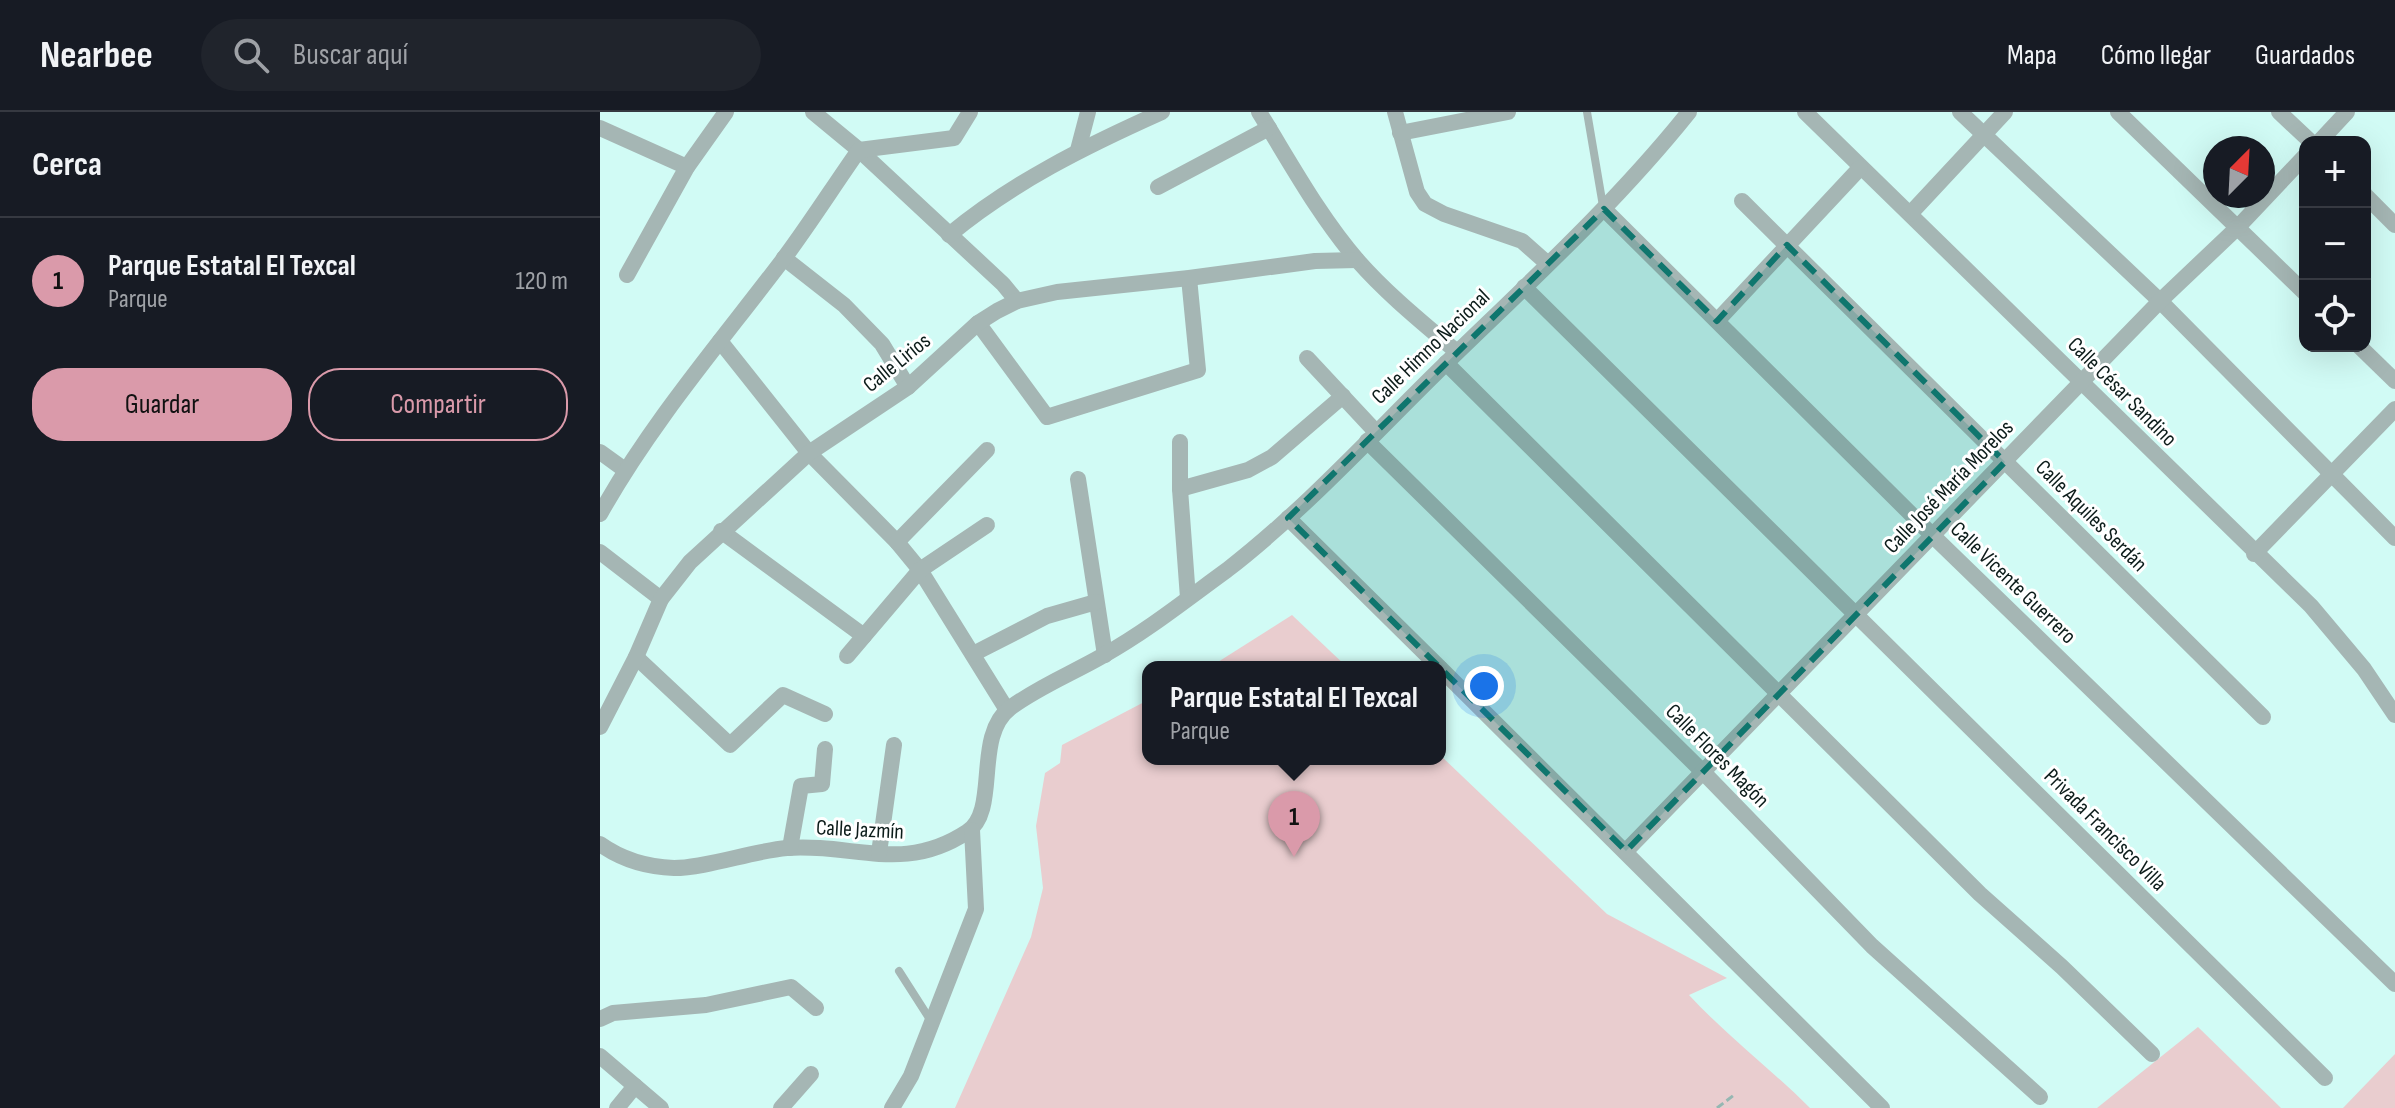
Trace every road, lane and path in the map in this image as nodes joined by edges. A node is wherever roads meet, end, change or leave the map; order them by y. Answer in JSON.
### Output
{"nodes":[{"id":1,"x":726,"y":112,"type":"edge"},
{"id":2,"x":813,"y":112,"type":"edge"},
{"id":3,"x":970,"y":112,"type":"edge"},
{"id":4,"x":1088,"y":112,"type":"edge"},
{"id":5,"x":1162,"y":112,"type":"edge"},
{"id":6,"x":1259,"y":112,"type":"edge"},
{"id":7,"x":1395,"y":112,"type":"edge"},
{"id":8,"x":1508,"y":112,"type":"edge"},
{"id":9,"x":1587,"y":112,"type":"edge"},
{"id":10,"x":1689,"y":112,"type":"edge"},
{"id":11,"x":1805,"y":112,"type":"edge"},
{"id":12,"x":1960,"y":112,"type":"edge"},
{"id":13,"x":2005,"y":112,"type":"edge"},
{"id":14,"x":2118,"y":112,"type":"edge"},
{"id":15,"x":2279,"y":112,"type":"edge"},
{"id":16,"x":2347,"y":112,"type":"edge"},
{"id":17,"x":600,"y":128,"type":"edge"},
{"id":18,"x":1269,"y":128,"type":"junction"},
{"id":19,"x":1400,"y":133,"type":"junction"},
{"id":20,"x":1983,"y":134,"type":"junction"},
{"id":21,"x":2305,"y":136,"type":"edge"},
{"id":22,"x":2325,"y":136,"type":"edge"},
{"id":23,"x":859,"y":150,"type":"junction"},
{"id":24,"x":1078,"y":150,"type":"junction"},
{"id":25,"x":2299,"y":162,"type":"edge"},
{"id":26,"x":687,"y":167,"type":"junction"},
{"id":27,"x":1860,"y":168,"type":"junction"},
{"id":28,"x":1158,"y":187,"type":"dead end"},
{"id":29,"x":1742,"y":201,"type":"dead end"},
{"id":30,"x":2371,"y":201,"type":"edge"},
{"id":31,"x":1604,"y":209,"type":"junction"},
{"id":32,"x":1910,"y":214,"type":"junction"},
{"id":33,"x":2395,"y":225,"type":"edge"},
{"id":34,"x":2238,"y":227,"type":"junction"},
{"id":35,"x":949,"y":235,"type":"junction"},
{"id":36,"x":1787,"y":245,"type":"junction"},
{"id":37,"x":784,"y":258,"type":"junction"},
{"id":38,"x":1357,"y":260,"type":"junction"},
{"id":39,"x":1548,"y":264,"type":"junction"},
{"id":40,"x":627,"y":275,"type":"dead end"},
{"id":41,"x":1189,"y":278,"type":"junction"},
{"id":42,"x":1524,"y":287,"type":"junction"},
{"id":43,"x":2299,"y":287,"type":"edge"},
{"id":44,"x":1017,"y":301,"type":"junction"},
{"id":45,"x":2160,"y":301,"type":"junction"},
{"id":46,"x":1717,"y":321,"type":"junction"},
{"id":47,"x":978,"y":323,"type":"junction"},
{"id":48,"x":720,"y":341,"type":"junction"},
{"id":49,"x":2365,"y":352,"type":"edge"},
{"id":50,"x":1307,"y":358,"type":"dead end"},
{"id":51,"x":1452,"y":358,"type":"junction"},
{"id":52,"x":2395,"y":381,"type":"edge"},
{"id":53,"x":2082,"y":382,"type":"junction"},
{"id":54,"x":908,"y":387,"type":"junction"},
{"id":55,"x":1343,"y":396,"type":"junction"},
{"id":56,"x":2395,"y":409,"type":"edge"},
{"id":57,"x":1371,"y":436,"type":"junction"},
{"id":58,"x":1180,"y":442,"type":"dead end"},
{"id":59,"x":987,"y":450,"type":"dead end"},
{"id":60,"x":600,"y":452,"type":"edge"},
{"id":61,"x":809,"y":453,"type":"junction"},
{"id":62,"x":2005,"y":462,"type":"junction"},
{"id":63,"x":625,"y":470,"type":"junction"},
{"id":64,"x":2331,"y":476,"type":"junction"},
{"id":65,"x":1078,"y":479,"type":"dead end"},
{"id":66,"x":1180,"y":489,"type":"junction"},
{"id":67,"x":600,"y":514,"type":"edge"},
{"id":68,"x":1288,"y":518,"type":"junction"},
{"id":69,"x":987,"y":525,"type":"dead end"},
{"id":70,"x":721,"y":531,"type":"junction"},
{"id":71,"x":1933,"y":536,"type":"junction"},
{"id":72,"x":2395,"y":538,"type":"edge"},
{"id":73,"x":897,"y":542,"type":"junction"},
{"id":74,"x":600,"y":552,"type":"edge"},
{"id":75,"x":2254,"y":554,"type":"junction"},
{"id":76,"x":920,"y":570,"type":"junction"},
{"id":77,"x":1188,"y":598,"type":"junction"},
{"id":78,"x":661,"y":599,"type":"junction"},
{"id":79,"x":1096,"y":602,"type":"junction"},
{"id":80,"x":1854,"y":615,"type":"junction"},
{"id":81,"x":864,"y":636,"type":"junction"},
{"id":82,"x":973,"y":654,"type":"junction"},
{"id":83,"x":1105,"y":655,"type":"junction"},
{"id":84,"x":847,"y":656,"type":"dead end"},
{"id":85,"x":636,"y":657,"type":"junction"},
{"id":86,"x":1434,"y":661,"type":"edge"},
{"id":87,"x":1446,"y":673,"type":"edge"},
{"id":88,"x":1779,"y":694,"type":"junction"},
{"id":89,"x":1007,"y":710,"type":"junction"},
{"id":90,"x":825,"y":714,"type":"dead end"},
{"id":91,"x":2395,"y":715,"type":"edge"},
{"id":92,"x":2263,"y":717,"type":"dead end"},
{"id":93,"x":600,"y":727,"type":"edge"},
{"id":94,"x":894,"y":745,"type":"dead end"},
{"id":95,"x":825,"y":749,"type":"dead end"},
{"id":96,"x":1703,"y":772,"type":"junction"},
{"id":97,"x":972,"y":830,"type":"junction"},
{"id":98,"x":790,"y":848,"type":"junction"},
{"id":99,"x":602,"y":849,"type":"edge"},
{"id":100,"x":1626,"y":851,"type":"junction"},
{"id":101,"x":879,"y":853,"type":"junction"},
{"id":102,"x":899,"y":971,"type":"dead end"},
{"id":103,"x":2395,"y":984,"type":"edge"},
{"id":104,"x":816,"y":1008,"type":"dead end"},
{"id":105,"x":600,"y":1019,"type":"edge"},
{"id":106,"x":932,"y":1023,"type":"junction"},
{"id":107,"x":2152,"y":1054,"type":"dead end"},
{"id":108,"x":600,"y":1056,"type":"edge"},
{"id":109,"x":811,"y":1074,"type":"dead end"},
{"id":110,"x":2325,"y":1078,"type":"dead end"},
{"id":111,"x":635,"y":1086,"type":"junction"},
{"id":112,"x":1734,"y":1095,"type":"dead end"},
{"id":113,"x":2040,"y":1097,"type":"dead end"},
{"id":114,"x":617,"y":1108,"type":"edge"},
{"id":115,"x":661,"y":1108,"type":"edge"},
{"id":116,"x":781,"y":1108,"type":"edge"},
{"id":117,"x":892,"y":1108,"type":"edge"},
{"id":118,"x":1717,"y":1108,"type":"edge"},
{"id":119,"x":1882,"y":1108,"type":"edge"}],
"edges":[{"from":1,"to":26,"type":"street"},
{"from":2,"to":23,"type":"street"},
{"from":3,"to":23,"type":"street"},
{"from":4,"to":24,"type":"street"},
{"from":5,"to":24,"type":"street"},
{"from":6,"to":18,"type":"street"},
{"from":7,"to":19,"type":"street"},
{"from":8,"to":19,"type":"street"},
{"from":9,"to":31,"type":"lane"},
{"from":10,"to":31,"type":"street","name":"Calle Himno Nacional"},
{"from":11,"to":27,"type":"street","name":"Calle César Sandino"},
{"from":12,"to":20,"type":"street"},
{"from":13,"to":20,"type":"street"},
{"from":14,"to":34,"type":"street"},
{"from":15,"to":21,"type":"street"},
{"from":16,"to":22,"type":"street"},
{"from":17,"to":26,"type":"street"},
{"from":18,"to":28,"type":"street"},
{"from":18,"to":38,"type":"street"},
{"from":19,"to":39,"type":"street"},
{"from":20,"to":32,"type":"street"},
{"from":20,"to":45,"type":"street"},
{"from":23,"to":35,"type":"street"},
{"from":23,"to":37,"type":"street"},
{"from":24,"to":35,"type":"street"},
{"from":25,"to":34,"type":"street","name":"Calle José María Morelos"},
{"from":26,"to":40,"type":"street"},
{"from":27,"to":32,"type":"street","name":"Calle César Sandino"},
{"from":27,"to":36,"type":"street"},
{"from":29,"to":36,"type":"street","name":"Calle Aquiles Serdán"},
{"from":30,"to":33,"type":"street"},
{"from":31,"to":39,"type":"street","name":"Calle Himno Nacional"},
{"from":31,"to":46,"type":"street","name":"Calle Vicente Guerrero"},
{"from":32,"to":53,"type":"street","name":"Calle César Sandino"},
{"from":34,"to":43,"type":"street"},
{"from":34,"to":45,"type":"street","name":"Calle José María Morelos"},
{"from":35,"to":44,"type":"street"},
{"from":36,"to":46,"type":"street"},
{"from":36,"to":62,"type":"street","name":"Calle Aquiles Serdán"},
{"from":37,"to":48,"type":"street"},
{"from":37,"to":54,"type":"street"},
{"from":38,"to":41,"type":"street","name":"Calle Lirios"},
{"from":38,"to":51,"type":"street"},
{"from":39,"to":42,"type":"street","name":"Calle Himno Nacional"},
{"from":41,"to":44,"type":"street","name":"Calle Lirios"},
{"from":41,"to":47,"type":"street"},
{"from":42,"to":51,"type":"street","name":"Calle Himno Nacional"},
{"from":42,"to":80,"type":"street","name":"Privada Francisco Villa"},
{"from":44,"to":47,"type":"street","name":"Calle Lirios"},
{"from":45,"to":53,"type":"street","name":"Calle José María Morelos"},
{"from":45,"to":64,"type":"street"},
{"from":46,"to":71,"type":"street","name":"Calle Vicente Guerrero"},
{"from":47,"to":54,"type":"street","name":"Calle Lirios"},
{"from":48,"to":61,"type":"street"},
{"from":48,"to":63,"type":"street"},
{"from":49,"to":52,"type":"street"},
{"from":50,"to":55,"type":"street","name":"Calle Flores Magón"},
{"from":51,"to":57,"type":"street","name":"Calle Himno Nacional"},
{"from":51,"to":88,"type":"street"},
{"from":53,"to":62,"type":"street","name":"Calle José María Morelos"},
{"from":53,"to":75,"type":"street","name":"Calle César Sandino"},
{"from":54,"to":61,"type":"street","name":"Calle Lirios"},
{"from":55,"to":57,"type":"street","name":"Calle Flores Magón"},
{"from":55,"to":66,"type":"street"},
{"from":56,"to":64,"type":"street"},
{"from":57,"to":68,"type":"street","name":"Calle Himno Nacional"},
{"from":57,"to":96,"type":"street","name":"Calle Flores Magón"},
{"from":58,"to":66,"type":"street"},
{"from":59,"to":73,"type":"street"},
{"from":60,"to":63,"type":"street"},
{"from":61,"to":70,"type":"street","name":"Calle Lirios"},
{"from":61,"to":73,"type":"street"},
{"from":62,"to":71,"type":"street","name":"Calle José María Morelos"},
{"from":62,"to":92,"type":"street","name":"Calle Aquiles Serdán"},
{"from":63,"to":67,"type":"street"},
{"from":64,"to":72,"type":"street"},
{"from":64,"to":75,"type":"street"},
{"from":65,"to":79,"type":"street"},
{"from":66,"to":77,"type":"street"},
{"from":68,"to":77,"type":"street","name":"Calle Himno Nacional"},
{"from":68,"to":86,"type":"street"},
{"from":69,"to":76,"type":"street"},
{"from":70,"to":78,"type":"street","name":"Calle Lirios"},
{"from":70,"to":81,"type":"street"},
{"from":71,"to":80,"type":"street","name":"Calle José María Morelos"},
{"from":71,"to":103,"type":"street","name":"Calle Vicente Guerrero"},
{"from":73,"to":76,"type":"street"},
{"from":74,"to":78,"type":"street"},
{"from":75,"to":91,"type":"street","name":"Calle César Sandino"},
{"from":76,"to":81,"type":"street"},
{"from":76,"to":82,"type":"street"},
{"from":77,"to":83,"type":"street"},
{"from":78,"to":85,"type":"street","name":"Calle Lirios"},
{"from":79,"to":82,"type":"street"},
{"from":79,"to":83,"type":"street"},
{"from":80,"to":88,"type":"street","name":"Calle José María Morelos"},
{"from":80,"to":110,"type":"street","name":"Privada Francisco Villa"},
{"from":81,"to":84,"type":"street"},
{"from":82,"to":89,"type":"street"},
{"from":83,"to":89,"type":"street"},
{"from":85,"to":90,"type":"street"},
{"from":85,"to":93,"type":"street","name":"Calle Lirios"},
{"from":87,"to":100,"type":"street"},
{"from":88,"to":96,"type":"street","name":"Calle José María Morelos"},
{"from":88,"to":107,"type":"street"},
{"from":89,"to":97,"type":"street"},
{"from":94,"to":101,"type":"street"},
{"from":95,"to":98,"type":"street"},
{"from":96,"to":100,"type":"street","name":"Calle José María Morelos"},
{"from":96,"to":113,"type":"street","name":"Calle Flores Magón"},
{"from":97,"to":101,"type":"street","name":"Calle Jazmín"},
{"from":97,"to":106,"type":"street"},
{"from":98,"to":99,"type":"street","name":"Calle Jazmín"},
{"from":98,"to":101,"type":"street","name":"Calle Jazmín"},
{"from":100,"to":119,"type":"street"},
{"from":102,"to":106,"type":"lane"},
{"from":104,"to":105,"type":"street"},
{"from":106,"to":117,"type":"street"},
{"from":108,"to":111,"type":"street"},
{"from":109,"to":116,"type":"street"},
{"from":111,"to":114,"type":"street"},
{"from":111,"to":115,"type":"street"},
{"from":112,"to":118,"type":"path"}]}
